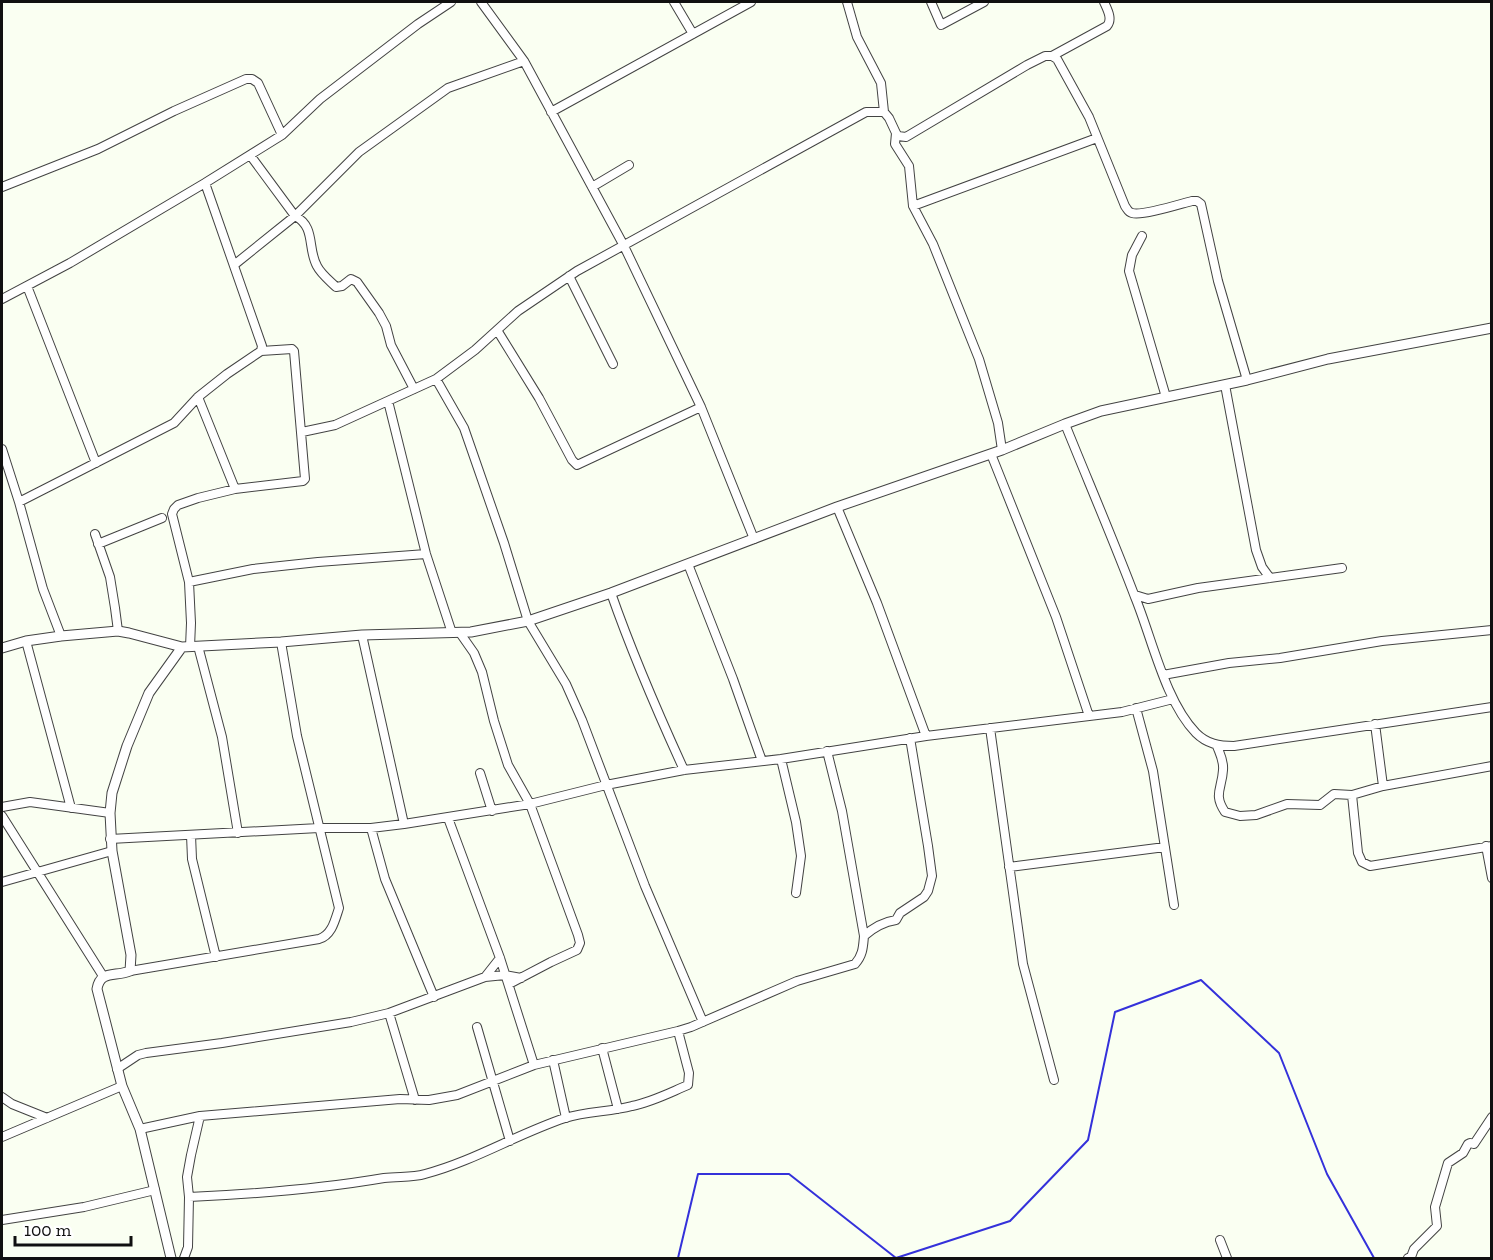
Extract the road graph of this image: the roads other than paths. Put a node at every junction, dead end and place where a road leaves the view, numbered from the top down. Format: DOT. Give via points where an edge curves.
graph roads {
  1 [pos="451,2"];
  2 [pos="481,2"];
  3 [pos="674,2"];
  4 [pos="751,2"];
  5 [pos="847,2"];
  6 [pos="931,2"];
  7 [pos="984,2"];
  8 [pos="1104,2"];
  9 [pos="693,34"];
  10 [pos="1052,56"];
  11 [pos="524,61"];
  12 [pos="551,112"];
  13 [pos="884,112"];
  14 [pos="896,133"];
  15 [pos="282,135"];
  16 [pos="1097,138"];
  17 [pos="250,155"];
  18 [pos="629,165"];
  19 [pos="205,183"];
  20 [pos="2,186"];
  21 [pos="592,187"];
  22 [pos="913,206"];
  23 [pos="296,216"];
  24 [pos="1142,236"];
  25 [pos="624,246"];
  26 [pos="234,265"];
  27 [pos="569,276"];
  28 [pos="27,286"];
  29 [pos="2,299"];
  30 [pos="1491,328"];
  31 [pos="497,330"];
  32 [pos="261,351"];
  33 [pos="613,364"];
  34 [pos="436,379"];
  35 [pos="1246,380"];
  36 [pos="1225,385"];
  37 [pos="414,389"];
  38 [pos="198,397"];
  39 [pos="1166,397"];
  40 [pos="388,401"];
  41 [pos="701,407"];
  42 [pos="1065,424"];
  43 [pos="302,432"];
  44 [pos="2,449"];
  45 [pos="1002,450"];
  46 [pos="991,454"];
  47 [pos="96,463"];
  48 [pos="4,468"];
  49 [pos="235,489"];
  50 [pos="19,502"];
  51 [pos="837,507"];
  52 [pos="162,518"];
  53 [pos="95,534"];
  54 [pos="754,539"];
  55 [pos="98,544"];
  56 [pos="426,554"];
  57 [pos="688,564"];
  58 [pos="1342,568"];
  59 [pos="1270,578"];
  60 [pos="189,582"];
  61 [pos="611,593"];
  62 [pos="1135,595"];
  63 [pos="1148,599"];
  64 [pos="1139,606"];
  65 [pos="528,621"];
  66 [pos="1491,630"];
  67 [pos="118,631"];
  68 [pos="456,633"];
  69 [pos="362,635"];
  70 [pos="61,636"];
  71 [pos="26,641"];
  72 [pos="281,642"];
  73 [pos="190,647"];
  74 [pos="2,648"];
  75 [pos="1163,675"];
  76 [pos="1173,699"];
  77 [pos="1491,707"];
  78 [pos="1136,708"];
  79 [pos="1089,716"];
  80 [pos="1375,724"];
  81 [pos="990,728"];
  82 [pos="926,736"];
  83 [pos="910,738"];
  84 [pos="1217,746"];
  85 [pos="827,751"];
  86 [pos="781,759"];
  87 [pos="762,761"];
  88 [pos="1491,766"];
  89 [pos="684,770"];
  90 [pos="480,773"];
  91 [pos="606,785"];
  92 [pos="1383,786"];
  93 [pos="1352,795"];
  94 [pos="530,804"];
  95 [pos="2,807"];
  96 [pos="71,808"];
  97 [pos="492,810"];
  98 [pos="110,813"];
  99 [pos="2,816"];
  100 [pos="448,818"];
  101 [pos="404,824"];
  102 [pos="319,828"];
  103 [pos="371,828"];
  104 [pos="238,832"];
  105 [pos="190,835"];
  106 [pos="110,839"];
  107 [pos="1489,846"];
  108 [pos="1165,847"];
  109 [pos="112,851"];
  110 [pos="1009,867"];
  111 [pos="38,872"];
  112 [pos="1491,878"];
  113 [pos="2,882"];
  114 [pos="796,893"];
  115 [pos="1174,905"];
  116 [pos="864,936"];
  117 [pos="216,957"];
  118 [pos="500,958"];
  119 [pos="130,970"];
  120 [pos="505,975"];
  121 [pos="103,976"];
  122 [pos="485,977"];
  123 [pos="520,978"];
  124 [pos="509,984"];
  125 [pos="434,997"];
  126 [pos="389,1013"];
  127 [pos="703,1022"];
  128 [pos="477,1027"];
  129 [pos="678,1031"];
  130 [pos="602,1048"];
  131 [pos="553,1060"];
  132 [pos="534,1065"];
  133 [pos="117,1069"];
  134 [pos="1054,1080"];
  135 [pos="493,1082"];
  136 [pos="122,1086"];
  137 [pos="2,1097"];
  138 [pos="415,1101"];
  139 [pos="618,1108"];
  140 [pos="200,1116"];
  141 [pos="1491,1117"];
  142 [pos="47,1118"];
  143 [pos="566,1118"];
  144 [pos="140,1129"];
  145 [pos="2,1137"];
  146 [pos="510,1141"];
  147 [pos="154,1190"];
  148 [pos="189,1197"];
  149 [pos="2,1220"];
  150 [pos="1220,1240"];
  151 [pos="171,1258"];
  152 [pos="184,1258"];
  153 [pos="1227,1258"];
  154 [pos="1408,1258"];
  1 -- 15 [label="street" via="320,99"];
  2 -- 11 [label="street"];
  3 -- 9 [label="street"];
  4 -- 9 [label="street"];
  5 -- 13 [label="street" via="857,37 881,83"];
  6 -- 7 [label="street" via="941,25"];
  8 -- 10 [label="street" via="1110,23"];
  9 -- 12 [label="street"];
  10 -- 14 [label="street" via="1028,65 906,137"];
  10 -- 16 [label="street" via="1089,117"];
  11 -- 12 [label="street"];
  11 -- 23 [label="street" via="448,88 359,152"];
  12 -- 21 [label="street"];
  13 -- 14 [label="street"];
  13 -- 25 [label="street" via="866,112"];
  14 -- 22 [label="street" via="896,144 909,166"];
  15 -- 17 [label="street"];
  15 -- 20 [label="street" via="258,83 246,78 98,149"];
  16 -- 22 [label="street"];
  16 -- 35 [label="street" via="1129,212 1144,213 1192,201 1201,204"];
  17 -- 19 [label="street"];
  17 -- 23 [label="street"];
  18 -- 21 [label="street"];
  19 -- 26 [label="street"];
  19 -- 28 [label="street"];
  21 -- 25 [label="street"];
  22 -- 45 [label="street" via="933,244 979,359"];
  23 -- 26 [label="street"];
  23 -- 37 [label="street" via="308,230 320,270 336,287 351,279 357,282 372,301"];
  24 -- 39 [label="street" via="1129,271"];
  25 -- 27 [label="street"];
  25 -- 41 [label="street"];
  26 -- 32 [label="street"];
  27 -- 31 [label="street"];
  27 -- 33 [label="street"];
  28 -- 29 [label="street"];
  28 -- 47 [label="street"];
  30 -- 35 [label="street" via="1328,359"];
  31 -- 34 [label="street"];
  31 -- 41 [label="street" via="577,465"];
  32 -- 38 [label="street"];
  32 -- 43 [label="street" via="294,351"];
  34 -- 37 [label="street"];
  34 -- 65 [label="street" via="464,428"];
  35 -- 36 [label="street"];
  36 -- 39 [label="street"];
  36 -- 59 [label="street" via="1256,550"];
  37 -- 40 [label="street"];
  38 -- 47 [label="street" via="174,423"];
  38 -- 49 [label="street"];
  39 -- 42 [label="street" via="1101,411"];
  40 -- 43 [label="street" via="335,425"];
  40 -- 56 [label="street"];
  41 -- 54 [label="street"];
  42 -- 45 [label="street"];
  42 -- 62 [label="street"];
  43 -- 49 [label="street" via="305,480"];
  44 -- 48 [label="street"];
  45 -- 46 [label="street"];
  46 -- 51 [label="street"];
  46 -- 79 [label="street" via="1056,617"];
  47 -- 50 [label="street"];
  48 -- 50 [label="street"];
  49 -- 60 [label="street" via="174,509"];
  50 -- 70 [label="street" via="43,589"];
  51 -- 54 [label="street"];
  51 -- 82 [label="street"];
  52 -- 55 [label="street"];
  53 -- 55 [label="street"];
  54 -- 57 [label="street"];
  55 -- 67 [label="street" via="110,577"];
  56 -- 60 [label="street" via="253,569"];
  56 -- 68 [label="street"];
  57 -- 61 [label="street"];
  57 -- 87 [label="street"];
  58 -- 59 [label="street"];
  59 -- 63 [label="street"];
  60 -- 73 [label="street"];
  61 -- 65 [label="street"];
  61 -- 89 [label="street" via="648,692"];
  62 -- 63 [label="street"];
  62 -- 64 [label="street"];
  63 -- 64 [label="street"];
  64 -- 75 [label="street"];
  65 -- 68 [label="street"];
  65 -- 91 [label="street" via="566,684"];
  66 -- 75 [label="street" via="1382,641"];
  67 -- 70 [label="street"];
  67 -- 73 [label="street"];
  68 -- 69 [label="street"];
  68 -- 94 [label="street" via="474,653 508,765"];
  69 -- 72 [label="street"];
  69 -- 101 [label="street"];
  70 -- 71 [label="street"];
  71 -- 74 [label="street"];
  71 -- 96 [label="street"];
  72 -- 73 [label="street"];
  72 -- 102 [label="street" via="297,736"];
  73 -- 98 [label="street" via="148,693 112,793"];
  73 -- 104 [label="street" via="222,737"];
  75 -- 76 [label="street"];
  76 -- 78 [label="street"];
  76 -- 84 [label="street" via="1196,733"];
  77 -- 80 [label="street"];
  78 -- 79 [label="street"];
  78 -- 108 [label="street" via="1153,771"];
  79 -- 81 [label="street"];
  80 -- 84 [label="street"];
  80 -- 92 [label="street"];
  81 -- 82 [label="street"];
  81 -- 110 [label="street"];
  82 -- 83 [label="street"];
  83 -- 85 [label="street"];
  83 -- 116 [label="street" via="932,876 924,897 896,920"];
  84 -- 93 [label="street" via="1223,770 1219,803 1225,812 1256,815 1287,804 1320,805 1334,794"];
  85 -- 86 [label="street"];
  85 -- 116 [label="street"];
  86 -- 87 [label="street"];
  86 -- 114 [label="street" via="801,856"];
  87 -- 89 [label="street"];
  88 -- 92 [label="street"];
  89 -- 91 [label="street"];
  90 -- 97 [label="street"];
  91 -- 94 [label="street"];
  91 -- 127 [label="street"];
  92 -- 93 [label="street"];
  93 -- 107 [label="street" via="1358,853 1362,862 1370,866"];
  94 -- 97 [label="street"];
  94 -- 123 [label="street" via="580,943 577,950"];
  95 -- 96 [label="street" via="30,802"];
  96 -- 98 [label="street"];
  97 -- 100 [label="street"];
  98 -- 106 [label="street"];
  99 -- 111 [label="street"];
  100 -- 101 [label="street"];
  100 -- 118 [label="street"];
  101 -- 103 [label="street"];
  102 -- 103 [label="street"];
  102 -- 104 [label="street"];
  102 -- 117 [label="street" via="339,908 326,937"];
  103 -- 125 [label="street" via="385,879"];
  104 -- 105 [label="street"];
  105 -- 106 [label="street"];
  105 -- 117 [label="street" via="192,859"];
  106 -- 109 [label="street"];
  107 -- 112 [label="street"];
  108 -- 110 [label="street"];
  108 -- 115 [label="street"];
  109 -- 111 [label="street"];
  109 -- 119 [label="street" via="131,955"];
  110 -- 134 [label="street" via="1023,964"];
  111 -- 113 [label="street"];
  111 -- 121 [label="street"];
  116 -- 127 [label="street" via="855,964 797,981"];
  117 -- 119 [label="street"];
  118 -- 120 [label="street"];
  118 -- 122 [label="street"];
  119 -- 121 [label="street"];
  120 -- 122 [label="street"];
  120 -- 123 [label="street"];
  120 -- 124 [label="street"];
  121 -- 133 [label="street" via="97,989"];
  122 -- 125 [label="street"];
  123 -- 124 [label="street"];
  124 -- 132 [label="street"];
  125 -- 126 [label="street"];
  126 -- 133 [label="street" via="146,1053"];
  126 -- 138 [label="street"];
  127 -- 129 [label="street"];
  128 -- 135 [label="street"];
  129 -- 130 [label="street"];
  129 -- 139 [label="street" via="689,1073 688,1085 652,1101"];
  130 -- 131 [label="street"];
  130 -- 139 [label="street"];
  131 -- 132 [label="street"];
  131 -- 143 [label="street"];
  132 -- 135 [label="street"];
  133 -- 136 [label="street"];
  135 -- 138 [label="street" via="457,1095"];
  135 -- 146 [label="street"];
  136 -- 142 [label="street"];
  136 -- 144 [label="street"];
  137 -- 142 [label="street"];
  138 -- 140 [label="street" via="399,1099"];
  139 -- 143 [label="street"];
  140 -- 144 [label="street"];
  140 -- 148 [label="street" via="188,1177"];
  141 -- 154 [label="street" via="1474,1144 1468,1144 1463,1153 1448,1163 1435,1207 1437,1226"];
  142 -- 145 [label="street"];
  143 -- 146 [label="street"];
  144 -- 147 [label="street"];
  146 -- 148 [label="street" via="422,1175 313,1189"];
  147 -- 149 [label="street" via="84,1207"];
  147 -- 151 [label="street"];
  148 -- 152 [label="street" via="188,1247"];
  150 -- 153 [label="street"];
}
